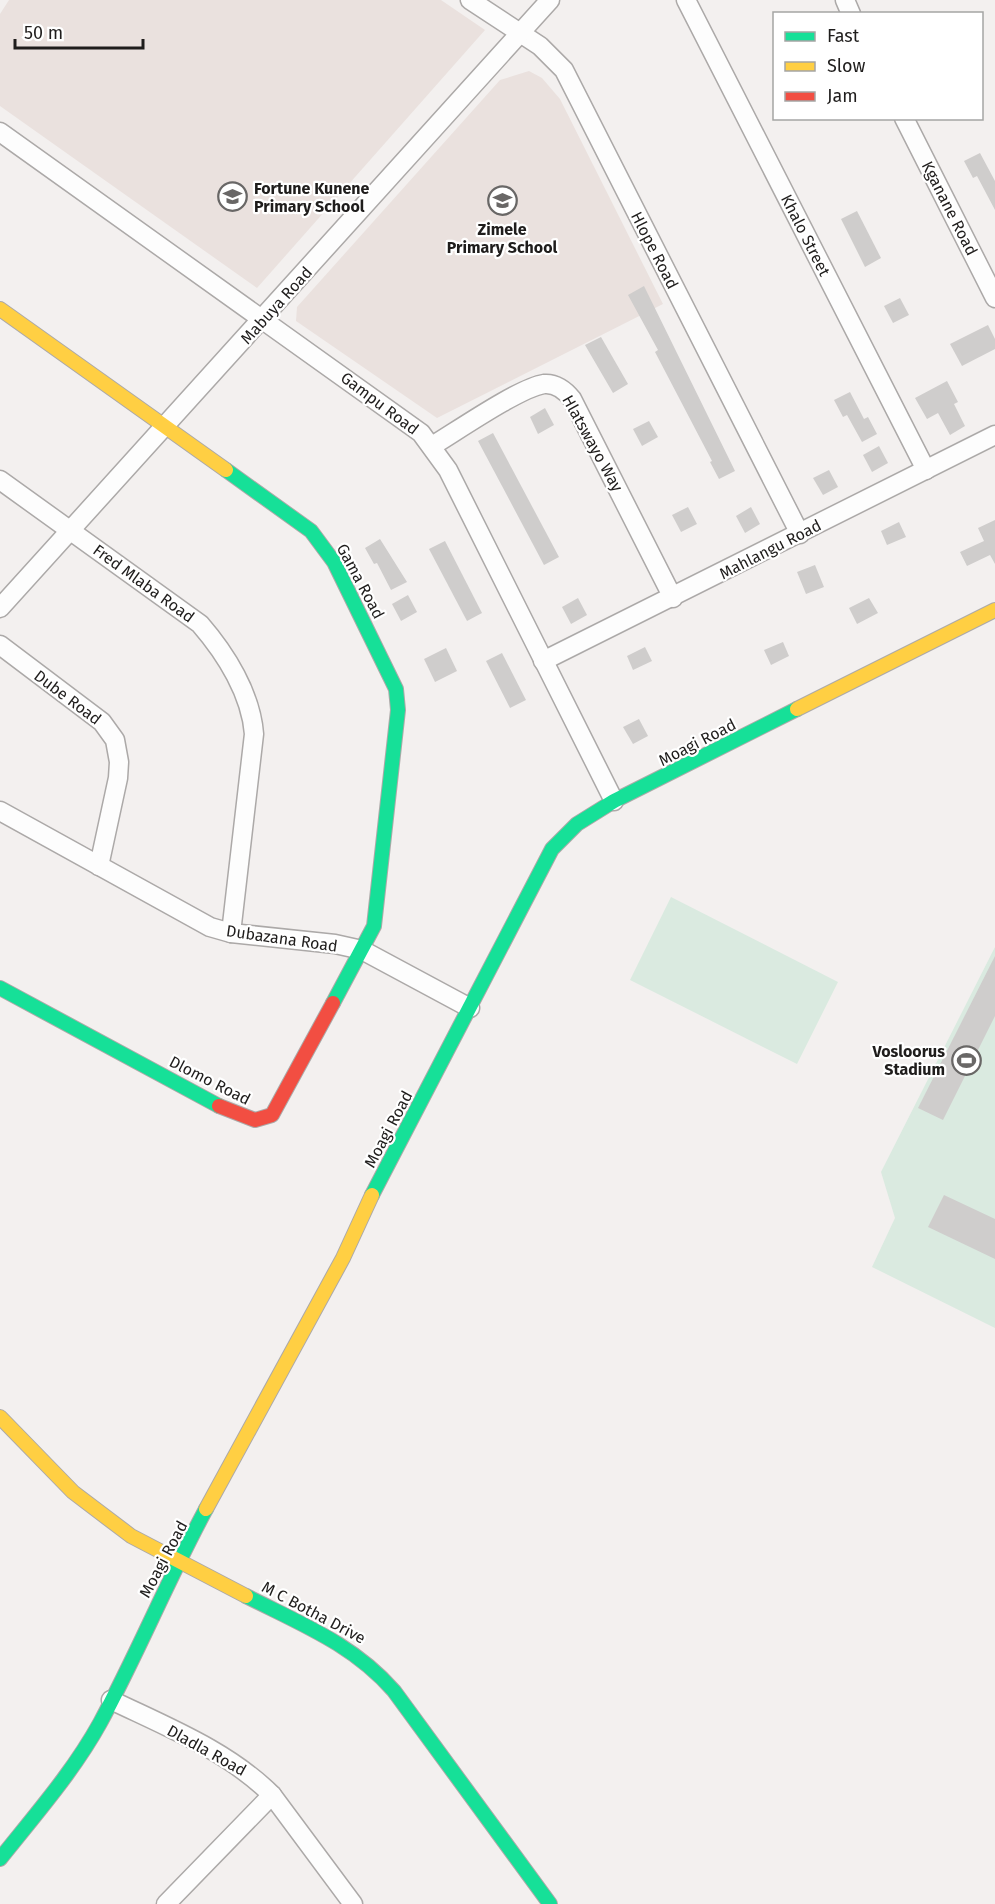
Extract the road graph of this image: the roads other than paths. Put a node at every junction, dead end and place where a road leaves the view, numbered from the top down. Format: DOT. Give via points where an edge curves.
graph roads {
  1 [pos="470,0"];
  2 [pos="550,0"];
  3 [pos="686,0"];
  4 [pos="520,33"];
  5 [pos="905,120"];
  6 [pos="0,132"];
  7 [pos="995,298"];
  8 [pos="0,309"];
  9 [pos="264,318"];
  10 [pos="164,427"];
  11 [pos="995,435"];
  12 [pos="432,446"];
  13 [pos="926,470"];
  14 [pos="0,480"];
  15 [pos="70,530"];
  16 [pos="800,534"];
  17 [pos="674,598"];
  18 [pos="0,608"];
  19 [pos="995,610"];
  20 [pos="0,645"];
  21 [pos="543,661"];
  22 [pos="614,801"];
  23 [pos="0,811"];
  24 [pos="99,866"];
  25 [pos="231,933"];
  26 [pos="362,950"];
  27 [pos="0,988"];
  28 [pos="470,1008"];
  29 [pos="0,1417"];
  30 [pos="178,1562"];
  31 [pos="111,1700"];
  32 [pos="272,1795"];
  33 [pos="0,1860"];
  34 [pos="166,1904"];
  35 [pos="353,1904"];
  36 [pos="550,1904"];
  1 -- 4 [label="street, Hlope Road"];
  2 -- 4 [label="street, Mabuya Road"];
  3 -- 13 [label="street, Khalo Street"];
  4 -- 9 [label="street, Mabuya Road"];
  4 -- 16 [label="street, Hlope Road" via="564,70"];
  5 -- 7 [label="street, Kganane Road"];
  6 -- 9 [label="street, Gampu Road"];
  8 -- 10 [label="street, Gama Road"];
  9 -- 10 [label="street, Mabuya Road"];
  9 -- 12 [label="street, Gampu Road" via="395,412"];
  10 -- 15 [label="street, Mabuya Road"];
  10 -- 26 [label="street, Gama Road" via="311,531 334,562 393,680 398,717 377,914"];
  11 -- 13 [label="street, Mahlangu Road"];
  12 -- 17 [label="street, Hlatswayo Way" via="517,395 541,385 551,384 564,390"];
  12 -- 21 [label="street, Gampu Road" via="448,470"];
  13 -- 16 [label="street, Mahlangu Road"];
  14 -- 15 [label="street, Fred Mlaba Road"];
  15 -- 18 [label="street, Mabuya Road"];
  15 -- 25 [label="street, Fred Mlaba Road" via="200,624 217,644 247,702 253,741"];
  16 -- 17 [label="street, Mahlangu Road"];
  17 -- 21 [label="street, Mahlangu Road"];
  19 -- 22 [label="street, Moagi Road"];
  20 -- 24 [label="street, Dube Road" via="102,722 115,740 118,778"];
  21 -- 22 [label="street, Gampu Road"];
  22 -- 28 [label="street, Moagi Road" via="578,824 552,849"];
  23 -- 24 [label="street, Dubazana Road"];
  24 -- 25 [label="street, Dubazana Road" via="204,925"];
  25 -- 26 [label="street, Dubazana Road"];
  26 -- 27 [label="street, Dlomo Road" via="277,1109 263,1121 230,1112"];
  26 -- 28 [label="street, Dubazana Road"];
  28 -- 30 [label="street, Moagi Road" via="376,1186 338,1268"];
  29 -- 30 [label="street, M C Botha Drive" via="88,1504 131,1536"];
  30 -- 31 [label="street, Moagi Road"];
  30 -- 36 [label="street, M C Botha Drive" via="363,1657 394,1691"];
  31 -- 32 [label="street, Dladla Road" via="242,1768"];
  31 -- 33 [label="street, Moagi Road" via="65,1778"];
  32 -- 34 [label="street"];
  32 -- 35 [label="street, Dladla Road"];
}
